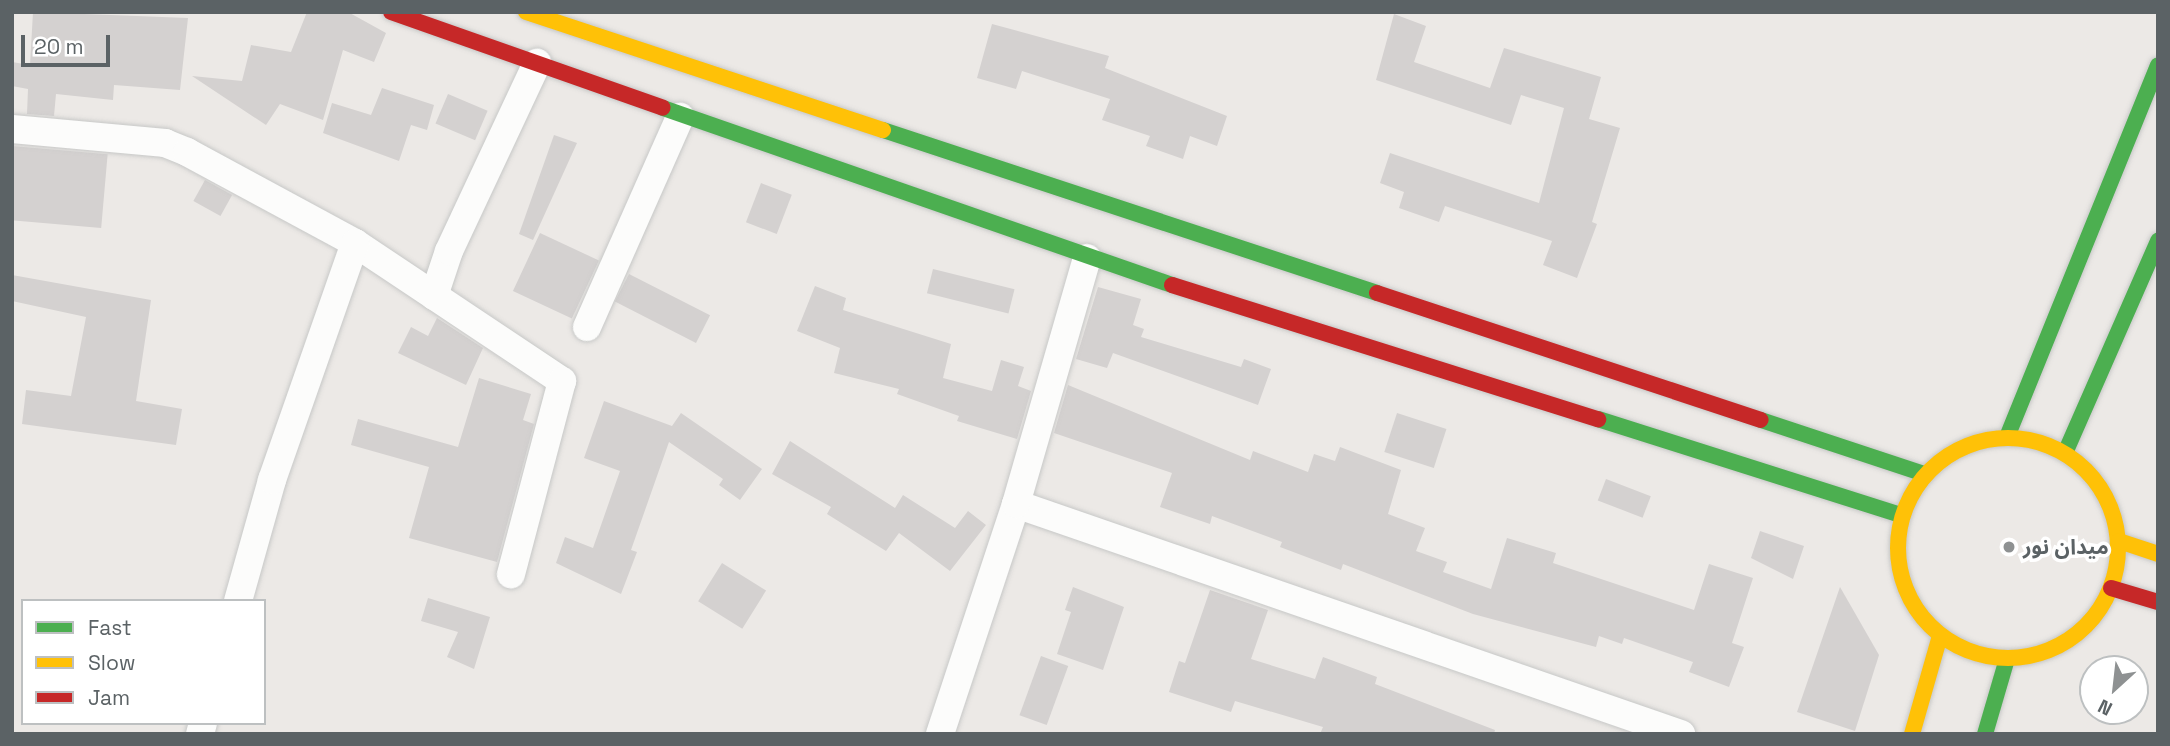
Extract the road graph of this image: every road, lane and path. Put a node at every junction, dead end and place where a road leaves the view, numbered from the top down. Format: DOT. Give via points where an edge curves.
graph roads {
  1 [pos="391,12"];
  2 [pos="526,12"];
  3 [pos="537,63"];
  4 [pos="2158,65"];
  5 [pos="680,117"];
  6 [pos="12,129"];
  7 [pos="2158,241"];
  8 [pos="355,243"];
  9 [pos="1087,258"];
  10 [pos="434,296"];
  11 [pos="587,327"];
  12 [pos="2007,437"];
  13 [pos="2065,453"];
  14 [pos="1924,474"];
  15 [pos="1016,504"];
  16 [pos="1901,515"];
  17 [pos="2119,541"];
  18 [pos="2158,554"];
  19 [pos="511,574"];
  20 [pos="2111,588"];
  21 [pos="239,599"];
  22 [pos="2158,602"];
  23 [pos="1940,636"];
  24 [pos="2007,659"];
  25 [pos="940,734"];
  26 [pos="1681,734"];
  27 [pos="1912,734"];
  28 [pos="1985,734"];
  1 -- 3 [label="street"];
  2 -- 14 [label="street"];
  3 -- 5 [label="street"];
  3 -- 10 [label="street" via="449,251"];
  4 -- 12 [label="street"];
  5 -- 9 [label="street"];
  5 -- 11 [label="street"];
  6 -- 8 [label="street" via="177,148"];
  7 -- 13 [label="street"];
  8 -- 10 [label="street"];
  8 -- 21 [label="street" via="272,480"];
  9 -- 15 [label="street"];
  9 -- 16 [label="street"];
  10 -- 19 [label="street" via="562,381"];
  12 -- 13 [label="street" via="2037,441"];
  12 -- 14 [label="street" via="1961,447"];
  13 -- 17 [label="street" via="2103,491"];
  14 -- 16 [label="street"];
  15 -- 25 [label="street"];
  15 -- 26 [label="street"];
  16 -- 23 [label="street" via="1896,559 1910,602"];
  17 -- 18 [label="street"];
  17 -- 20 [label="street"];
  20 -- 22 [label="street"];
  20 -- 24 [label="street" via="2095,617 2070,640 2040,654"];
  23 -- 24 [label="street" via="1971,653"];
  23 -- 27 [label="street"];
  24 -- 28 [label="street"];
}
